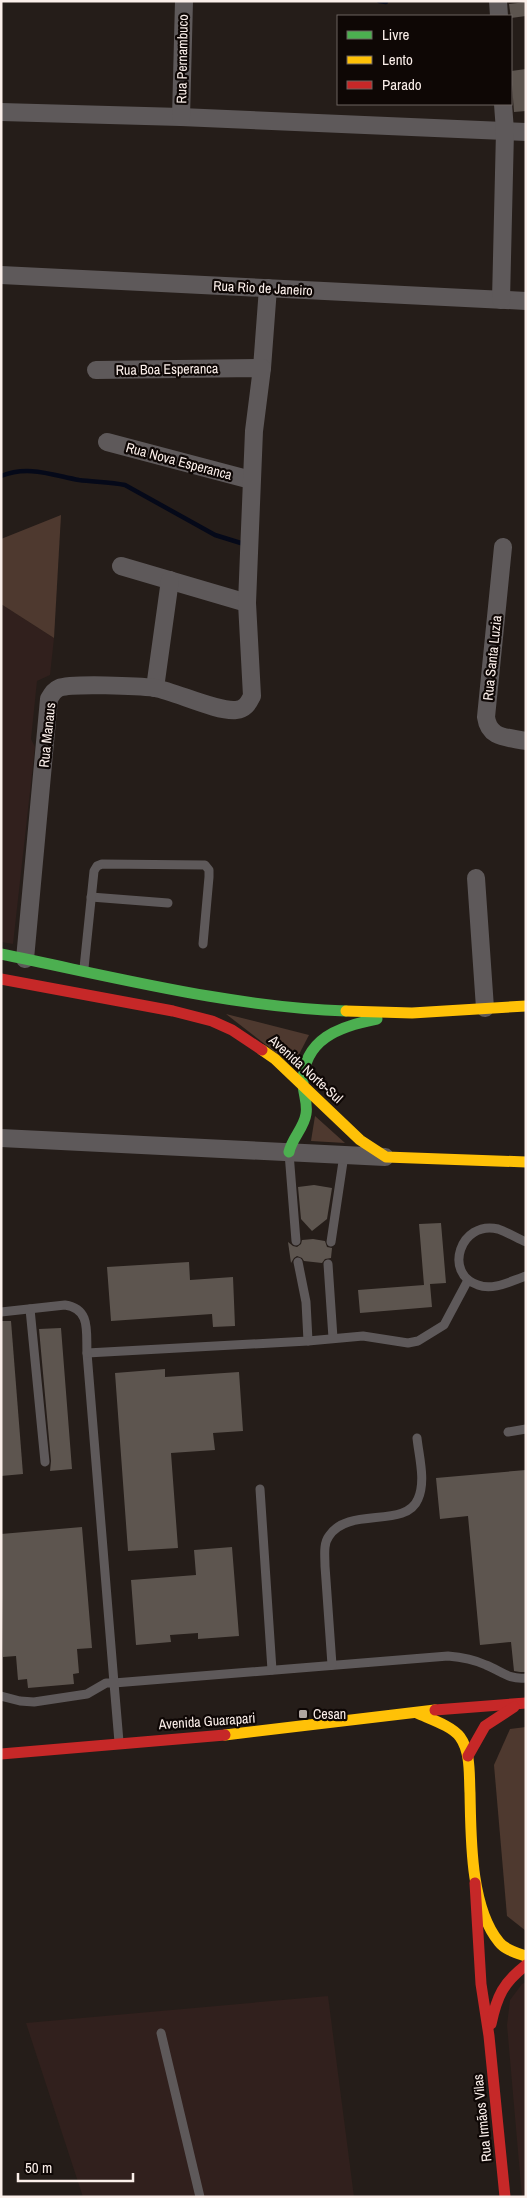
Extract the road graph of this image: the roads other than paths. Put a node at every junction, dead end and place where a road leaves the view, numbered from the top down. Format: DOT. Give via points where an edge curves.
graph roads {
  1 [pos="184,1"];
  2 [pos="498,1"];
  3 [pos="499,15"];
  4 [pos="503,105"];
  5 [pos="1,112"];
  6 [pos="181,117"];
  7 [pos="505,132"];
  8 [pos="526,132"];
  9 [pos="1,275"];
  10 [pos="268,288"];
  11 [pos="501,300"];
  12 [pos="526,300"];
  13 [pos="262,368"];
  14 [pos="96,370"];
  15 [pos="107,442"];
  16 [pos="251,480"];
  17 [pos="504,546"];
  18 [pos="121,566"];
  19 [pos="170,580"];
  20 [pos="247,603"];
  21 [pos="155,688"];
  22 [pos="526,741"];
  23 [pos="476,878"];
  24 [pos="91,897"];
  25 [pos="168,903"];
  26 [pos="203,944"];
  27 [pos="1,954"];
  28 [pos="25,959"];
  29 [pos="84,970"];
  30 [pos="1,979"];
  31 [pos="526,1006"];
  32 [pos="486,1008"];
  33 [pos="412,1013"];
  34 [pos="303,1085"];
  35 [pos="1,1138"];
  36 [pos="288,1152"];
  37 [pos="344,1155"];
  38 [pos="386,1157"];
  39 [pos="526,1162"];
  40 [pos="296,1241"];
  41 [pos="331,1242"];
  42 [pos="526,1242"];
  43 [pos="298,1262"];
  44 [pos="328,1264"];
  45 [pos="526,1276"];
  46 [pos="468,1280"];
  47 [pos="30,1309"];
  48 [pos="1,1312"];
  49 [pos="333,1338"];
  50 [pos="308,1341"];
  51 [pos="87,1353"];
  52 [pos="526,1429"];
  53 [pos="508,1432"];
  54 [pos="417,1438"];
  55 [pos="45,1462"];
  56 [pos="260,1489"];
  57 [pos="332,1665"];
  58 [pos="272,1670"];
  59 [pos="526,1678"];
  60 [pos="114,1683"];
  61 [pos="1,1696"];
  62 [pos="524,1703"];
  63 [pos="415,1712"];
  64 [pos="119,1743"];
  65 [pos="1,1754"];
  66 [pos="468,1756"];
  67 [pos="475,1883"];
  68 [pos="526,1956"];
  69 [pos="526,1965"];
  70 [pos="162,2033"];
  71 [pos="489,2036"];
  72 [pos="200,2197"];
  73 [pos="505,2197"];
  1 -- 6 [label="street, Rua Pernambuco"];
  2 -- 3 [label="street"];
  4 -- 7 [label="street"];
  5 -- 6 [label="street"];
  6 -- 7 [label="street"];
  7 -- 8 [label="street"];
  7 -- 11 [label="street"];
  9 -- 10 [label="street, Rua Rio de Janeiro"];
  10 -- 11 [label="street, Rua Rio de Janeiro"];
  10 -- 13 [label="street"];
  11 -- 12 [label="street, Rua Rio de Janeiro"];
  13 -- 14 [label="street, Rua Boa Esperanca"];
  13 -- 16 [label="street"];
  15 -- 16 [label="street, Rua Nova Esperanca"];
  16 -- 20 [label="street"];
  17 -- 22 [label="street, Rua Santa Luzia" via="486,717 489,730 495,734"];
  18 -- 19 [label="street"];
  19 -- 20 [label="street"];
  19 -- 21 [label="street"];
  20 -- 21 [label="street, Rua Manaus" via="252,696 249,703 243,708 230,710"];
  21 -- 28 [label="street, Rua Manaus" via="65,686 57,689 49,699"];
  23 -- 32 [label="street"];
  24 -- 25 [label="lane"];
  24 -- 26 [label="lane" via="94,871 102,864 205,865 209,878"];
  24 -- 29 [label="lane"];
  27 -- 28 [label="main road"];
  28 -- 29 [label="main road"];
  29 -- 33 [label="main road" via="249,1003 297,1009"];
  30 -- 34 [label="main road, Avenida Norte-Sul" via="212,1021 256,1045"];
  31 -- 32 [label="main road"];
  32 -- 33 [label="main road"];
  33 -- 34 [label="main road" via="359,1023 324,1037 310,1052"];
  34 -- 36 [label="main road" via="307,1113"];
  34 -- 38 [label="main road, Avenida Norte-Sul" via="360,1140"];
  35 -- 36 [label="street"];
  36 -- 37 [label="street"];
  36 -- 40 [label="lane"];
  37 -- 38 [label="street"];
  37 -- 41 [label="lane"];
  38 -- 39 [label="main road"];
  42 -- 46 [label="lane" via="498,1229 483,1229 468,1236 459,1254 462,1272"];
  43 -- 50 [label="lane" via="306,1302"];
  44 -- 49 [label="lane"];
  45 -- 46 [label="lane" via="492,1287"];
  46 -- 49 [label="lane" via="444,1325 418,1341 408,1343 362,1336"];
  47 -- 48 [label="lane"];
  47 -- 51 [label="lane" via="75,1306 85,1321"];
  47 -- 55 [label="lane"];
  49 -- 50 [label="lane"];
  50 -- 51 [label="lane"];
  51 -- 60 [label="lane"];
  52 -- 53 [label="lane"];
  54 -- 57 [label="lane" via="421,1482 418,1500 411,1508 390,1516 351,1521 340,1525 328,1536 325,1566"];
  56 -- 58 [label="lane"];
  57 -- 58 [label="lane"];
  57 -- 59 [label="lane" via="456,1657 484,1664 509,1678"];
  58 -- 60 [label="lane"];
  60 -- 61 [label="lane" via="106,1683 87,1694 34,1702"];
  60 -- 64 [label="lane"];
  62 -- 63 [label="main road, Avenida Guarapari"];
  62 -- 66 [label="main road" via="485,1723"];
  63 -- 64 [label="main road, Avenida Guarapari" via="262,1732"];
  63 -- 66 [label="main road" via="455,1732"];
  64 -- 65 [label="main road, Avenida Guarapari"];
  66 -- 67 [label="main road"];
  67 -- 68 [label="main road" via="494,1936 501,1944"];
  67 -- 71 [label="main road, Rua Irmãos Vilas" via="481,1984"];
  69 -- 71 [label="main road" via="500,1990"];
  70 -- 72 [label="lane"];
  71 -- 73 [label="main road, Rua Irmãos Vilas"];
}
